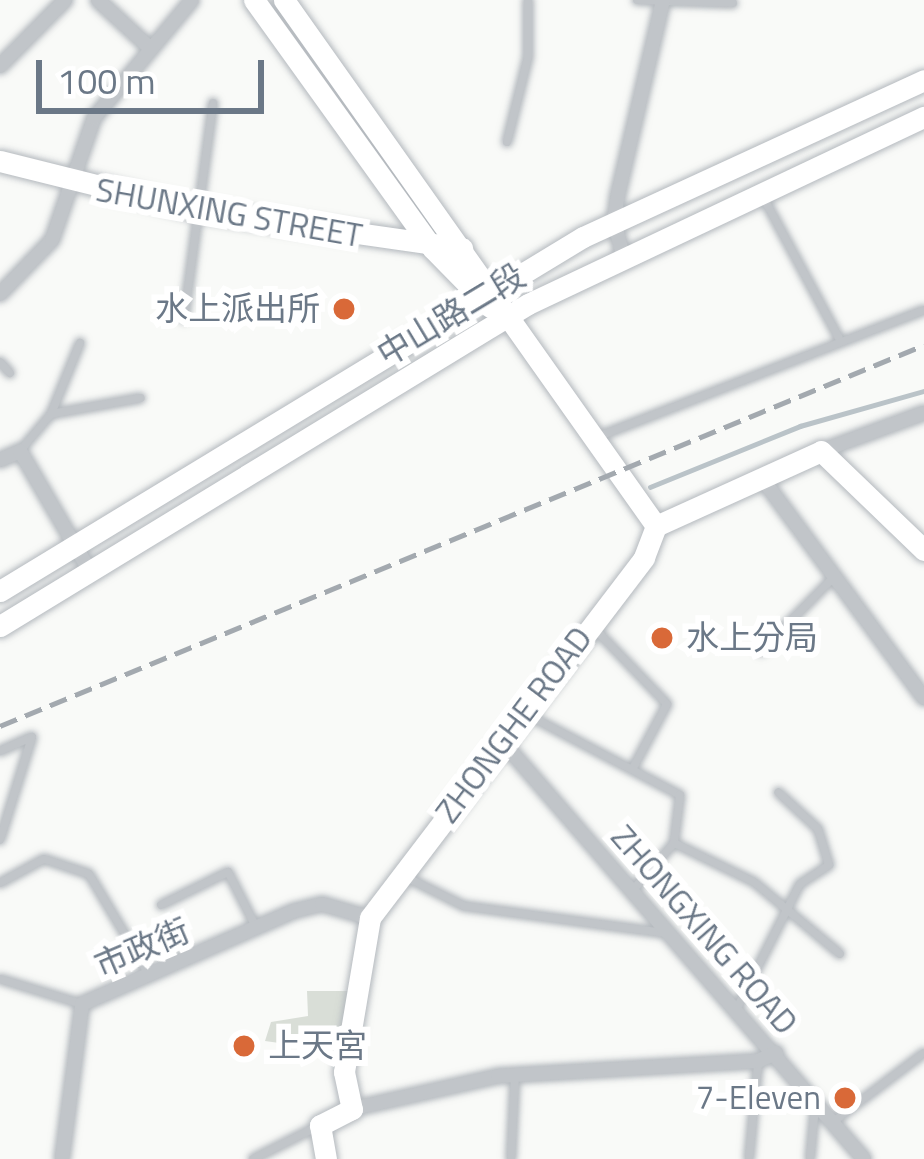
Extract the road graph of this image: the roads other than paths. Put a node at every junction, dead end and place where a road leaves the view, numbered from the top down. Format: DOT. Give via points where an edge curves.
graph roads {
  1 [pos="65,0"];
  2 [pos="98,0"];
  3 [pos="192,0"];
  4 [pos="254,0"];
  5 [pos="284,0"];
  6 [pos="528,0"];
  7 [pos="637,0"];
  8 [pos="663,2"];
  9 [pos="734,3"];
  10 [pos="151,49"];
  11 [pos="0,66"];
  12 [pos="924,80"];
  13 [pos="213,103"];
  14 [pos="924,117"];
  15 [pos="507,142"];
  16 [pos="0,161"];
  17 [pos="73,185"];
  18 [pos="759,189"];
  19 [pos="197,210"];
  20 [pos="614,221"];
  21 [pos="432,248"];
  22 [pos="462,248"];
  23 [pos="623,255"];
  24 [pos="0,294"];
  25 [pos="484,294"];
  26 [pos="924,310"];
  27 [pos="507,316"];
  28 [pos="184,319"];
  29 [pos="838,338"];
  30 [pos="80,343"];
  31 [pos="0,362"];
  32 [pos="10,373"];
  33 [pos="141,398"];
  34 [pos="924,413"];
  35 [pos="51,414"];
  36 [pos="597,437"];
  37 [pos="20,451"];
  38 [pos="821,451"];
  39 [pos="2,461"];
  40 [pos="764,481"];
  41 [pos="656,526"];
  42 [pos="75,543"];
  43 [pos="924,550"];
  44 [pos="91,573"];
  45 [pos="834,577"];
  46 [pos="0,591"];
  47 [pos="591,624"];
  48 [pos="0,626"];
  49 [pos="761,651"];
  50 [pos="924,698"];
  51 [pos="522,711"];
  52 [pos="500,739"];
  53 [pos="0,751"];
  54 [pos="634,766"];
  55 [pos="778,792"];
  56 [pos="0,840"];
  57 [pos="674,843"];
  58 [pos="401,875"];
  59 [pos="0,884"];
  60 [pos="633,890"];
  61 [pos="161,905"];
  62 [pos="788,908"];
  63 [pos="370,918"];
  64 [pos="256,927"];
  65 [pos="671,934"];
  66 [pos="840,954"];
  67 [pos="148,974"];
  68 [pos="0,979"];
  69 [pos="82,1004"];
  70 [pos="737,1008"];
  71 [pos="776,1053"];
  72 [pos="924,1054"];
  73 [pos="758,1061"];
  74 [pos="515,1075"];
  75 [pos="816,1101"];
  76 [pos="352,1109"];
  77 [pos="833,1122"];
  78 [pos="320,1125"];
  79 [pos="62,1159"];
  80 [pos="253,1159"];
  81 [pos="326,1159"];
  82 [pos="511,1159"];
  83 [pos="749,1159"];
  84 [pos="810,1159"];
  85 [pos="864,1159"];
  1 -- 11 [label="street"];
  2 -- 10 [label="street"];
  3 -- 10 [label="street"];
  4 -- 21 [label="main road"];
  5 -- 22 [label="main road"];
  6 -- 15 [label="lane" via="529,56"];
  7 -- 8 [label="lane"];
  8 -- 9 [label="lane"];
  8 -- 20 [label="street"];
  10 -- 17 [label="street" via="94,118"];
  12 -- 20 [label="main road, 中山路二段"];
  13 -- 19 [label="lane"];
  14 -- 18 [label="main road, 中山路二段"];
  16 -- 17 [label="main road, SHUNXING STREET"];
  17 -- 19 [label="main road, SHUNXING STREET"];
  17 -- 24 [label="street" via="52,240"];
  18 -- 23 [label="main road, 中山路二段"];
  18 -- 29 [label="lane"];
  19 -- 21 [label="main road, SHUNXING STREET"];
  19 -- 28 [label="lane"];
  20 -- 23 [label="street"];
  20 -- 25 [label="main road, 中山路二段"];
  21 -- 22 [label="main road, SHUNXING STREET"];
  21 -- 25 [label="main road"];
  22 -- 25 [label="main road"];
  23 -- 27 [label="main road, 中山路二段"];
  25 -- 27 [label="main road"];
  25 -- 42 [label="main road, 中山路二段"];
  26 -- 29 [label="lane"];
  27 -- 36 [label="main road"];
  27 -- 44 [label="main road, 中山路二段"];
  29 -- 36 [label="lane"];
  30 -- 35 [label="lane"];
  31 -- 32 [label="lane"];
  33 -- 35 [label="lane"];
  34 -- 38 [label="street"];
  35 -- 37 [label="lane"];
  36 -- 41 [label="main road"];
  37 -- 39 [label="street"];
  37 -- 42 [label="street"];
  38 -- 40 [label="main road"];
  38 -- 43 [label="main road"];
  40 -- 41 [label="main road"];
  40 -- 45 [label="street"];
  41 -- 47 [label="main road, ZHONGHE ROAD" via="644,558"];
  42 -- 44 [label="street"];
  42 -- 46 [label="main road, 中山路二段"];
  44 -- 48 [label="main road, 中山路二段"];
  45 -- 49 [label="lane"];
  45 -- 50 [label="street"];
  47 -- 51 [label="main road, ZHONGHE ROAD"];
  47 -- 54 [label="lane" via="667,704"];
  51 -- 52 [label="main road, ZHONGHE ROAD"];
  51 -- 54 [label="lane" via="589,754"];
  52 -- 58 [label="main road, ZHONGHE ROAD"];
  52 -- 60 [label="street, ZHONGXING ROAD"];
  53 -- 56 [label="lane" via="32,737"];
  54 -- 57 [label="lane" via="680,795"];
  55 -- 62 [label="lane" via="818,829 829,865 800,884"];
  57 -- 60 [label="lane"];
  57 -- 62 [label="lane"];
  58 -- 63 [label="main road, ZHONGHE ROAD"];
  58 -- 65 [label="lane" via="464,906"];
  59 -- 67 [label="lane" via="44,860 89,874"];
  60 -- 65 [label="street, ZHONGXING ROAD"];
  61 -- 64 [label="lane" via="229,872"];
  62 -- 66 [label="lane"];
  62 -- 70 [label="lane"];
  63 -- 64 [label="street, 市政街" via="322,904"];
  63 -- 76 [label="main road, ZHONGHE ROAD" via="344,1072"];
  64 -- 67 [label="street, 市政街"];
  65 -- 70 [label="street, ZHONGXING ROAD"];
  67 -- 69 [label="street, 市政街"];
  68 -- 69 [label="lane"];
  69 -- 79 [label="street, 市政街"];
  70 -- 71 [label="street, ZHONGXING ROAD"];
  71 -- 73 [label="street"];
  71 -- 75 [label="street, ZHONGXING ROAD"];
  72 -- 77 [label="lane"];
  73 -- 74 [label="street"];
  73 -- 83 [label="lane"];
  74 -- 76 [label="street"];
  74 -- 82 [label="lane"];
  75 -- 77 [label="street, ZHONGXING ROAD"];
  75 -- 84 [label="lane"];
  76 -- 78 [label="main road"];
  77 -- 85 [label="street, ZHONGXING ROAD"];
  78 -- 80 [label="lane"];
  78 -- 81 [label="main road"];
}
